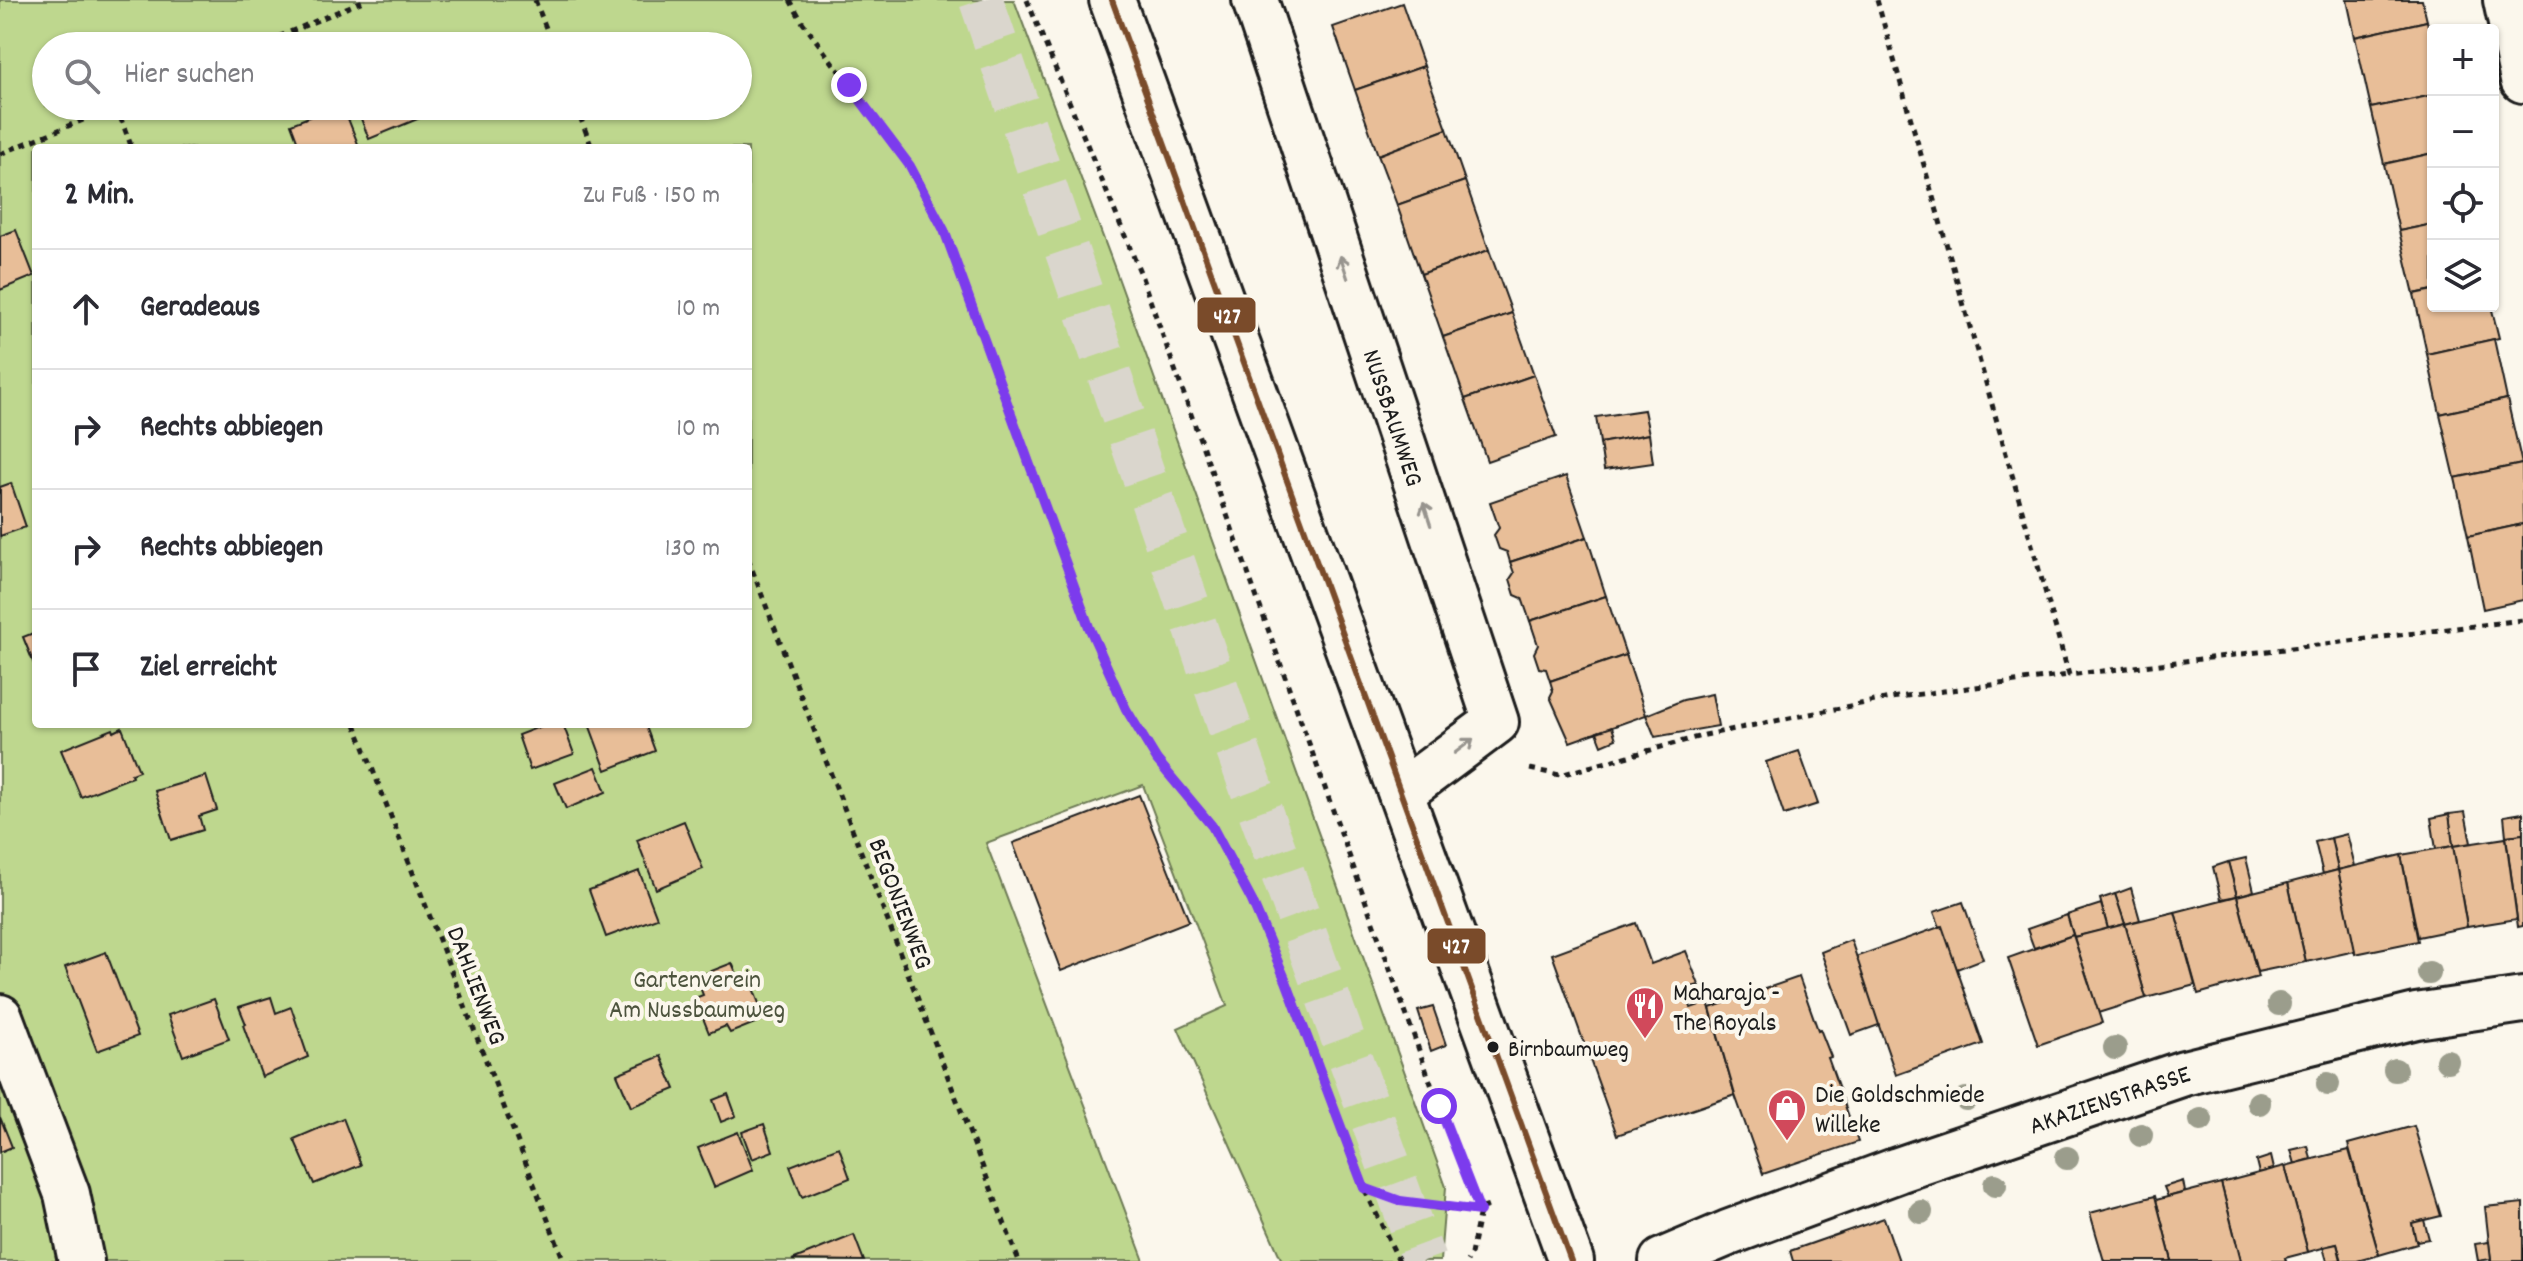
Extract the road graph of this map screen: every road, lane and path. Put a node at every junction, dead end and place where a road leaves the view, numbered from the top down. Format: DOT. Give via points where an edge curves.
graph roads {
  1 [pos="365,0"];
  2 [pos="535,0"];
  3 [pos="790,0"];
  4 [pos="1027,0"];
  5 [pos="1112,0"];
  6 [pos="1255,0"];
  7 [pos="1877,0"];
  8 [pos="2506,0"];
  9 [pos="290,32"];
  10 [pos="548,32"];
  11 [pos="2523,80"];
  12 [pos="82,120"];
  13 [pos="121,120"];
  14 [pos="581,120"];
  15 [pos="130,144"];
  16 [pos="590,144"];
  17 [pos="0,154"];
  18 [pos="752,569"];
  19 [pos="2523,620"];
  20 [pos="2069,675"];
  21 [pos="357,728"];
  22 [pos="1524,768"];
  23 [pos="1401,793"];
  24 [pos="2523,1000"];
  25 [pos="0,1017"];
  26 [pos="1364,1188"];
  27 [pos="1480,1211"];
  28 [pos="81,1261"];
  29 [pos="564,1261"];
  30 [pos="1019,1261"];
  31 [pos="1399,1261"];
  32 [pos="1467,1261"];
  33 [pos="1571,1261"];
  34 [pos="1662,1261"];
  1 -- 9 [label="path"];
  2 -- 10 [label="path"];
  3 -- 26 [label="path" via="910,166 944,230 1089,627 1126,709 1157,760 1212,826 1252,901"];
  4 -- 27 [label="path" via="1140,272"];
  5 -- 23 [label="street"];
  23 -- 6 [label="street, NUSSBAUMWEG, one-way" via="1496,722"];
  7 -- 20 [label="path"];
  8 -- 11 [label="street"];
  12 -- 17 [label="path"];
  13 -- 15 [label="path"];
  14 -- 16 [label="path"];
  18 -- 30 [label="path, BEGONIENWEG"];
  19 -- 20 [label="path"];
  20 -- 22 [label="path" via="1874,701 1705,735 1560,775"];
  21 -- 29 [label="path, DAHLIENWEG"];
  23 -- 33 [label="street"];
  24 -- 34 [label="street, AKAZIENSTRASSE" via="2416,1016 2184,1073 1898,1170"];
  25 -- 28 [label="street" via="67,1194"];
  26 -- 27 [label="path" via="1400,1201"];
  26 -- 31 [label="path"];
  27 -- 32 [label="path"];
}
